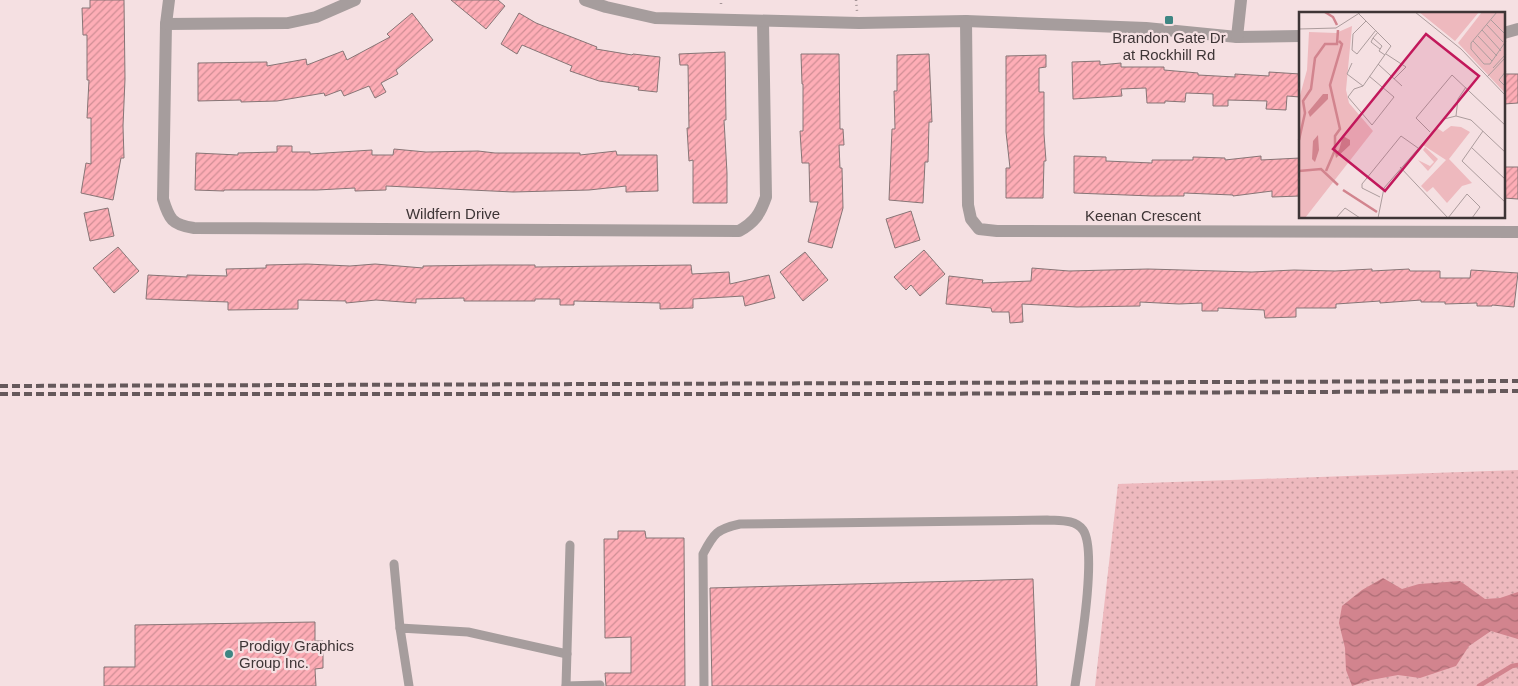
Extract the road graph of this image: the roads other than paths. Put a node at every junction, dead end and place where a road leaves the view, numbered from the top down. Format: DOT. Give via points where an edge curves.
graph roads {
  1 [pos="169,0"];
  2 [pos="355,0"];
  3 [pos="585,0"];
  4 [pos="1241,0"];
  5 [pos="966,21"];
  6 [pos="763,22"];
  7 [pos="166,24"];
  8 [pos="1299,36"];
  9 [pos="1237,37"];
  10 [pos="1518,232"];
  11 [pos="570,545"];
  12 [pos="394,564"];
  13 [pos="400,628"];
  14 [pos="567,654"];
  15 [pos="600,685"];
  16 [pos="409,686"];
  17 [pos="566,686"];
  18 [pos="704,686"];
  19 [pos="1075,686"];
  1 -- 7 [label="street, Wildfern Drive"];
  2 -- 7 [label="street" via="316,17 288,23"];
  3 -- 6 [label="street" via="655,18"];
  4 -- 9 [label="street"];
  5 -- 6 [label="street"];
  5 -- 9 [label="street" via="1146,28"];
  5 -- 10 [label="street, Keenan Crescent" via="968,205 971,219 978,229"];
  6 -- 7 [label="street, Wildfern Drive" via="766,197 761,211 750,225 739,231 179,226 170,218 163,198"];
  8 -- 9 [label="street"];
  11 -- 14 [label="lane"];
  12 -- 13 [label="lane"];
  13 -- 14 [label="lane" via="468,632"];
  13 -- 16 [label="lane"];
  14 -- 17 [label="lane"];
  15 -- 17 [label="lane"];
  18 -- 19 [label="lane" via="703,554 712,538 723,528 740,524 1047,520 1069,521 1083,530 1088,548 1085,624"];
}
